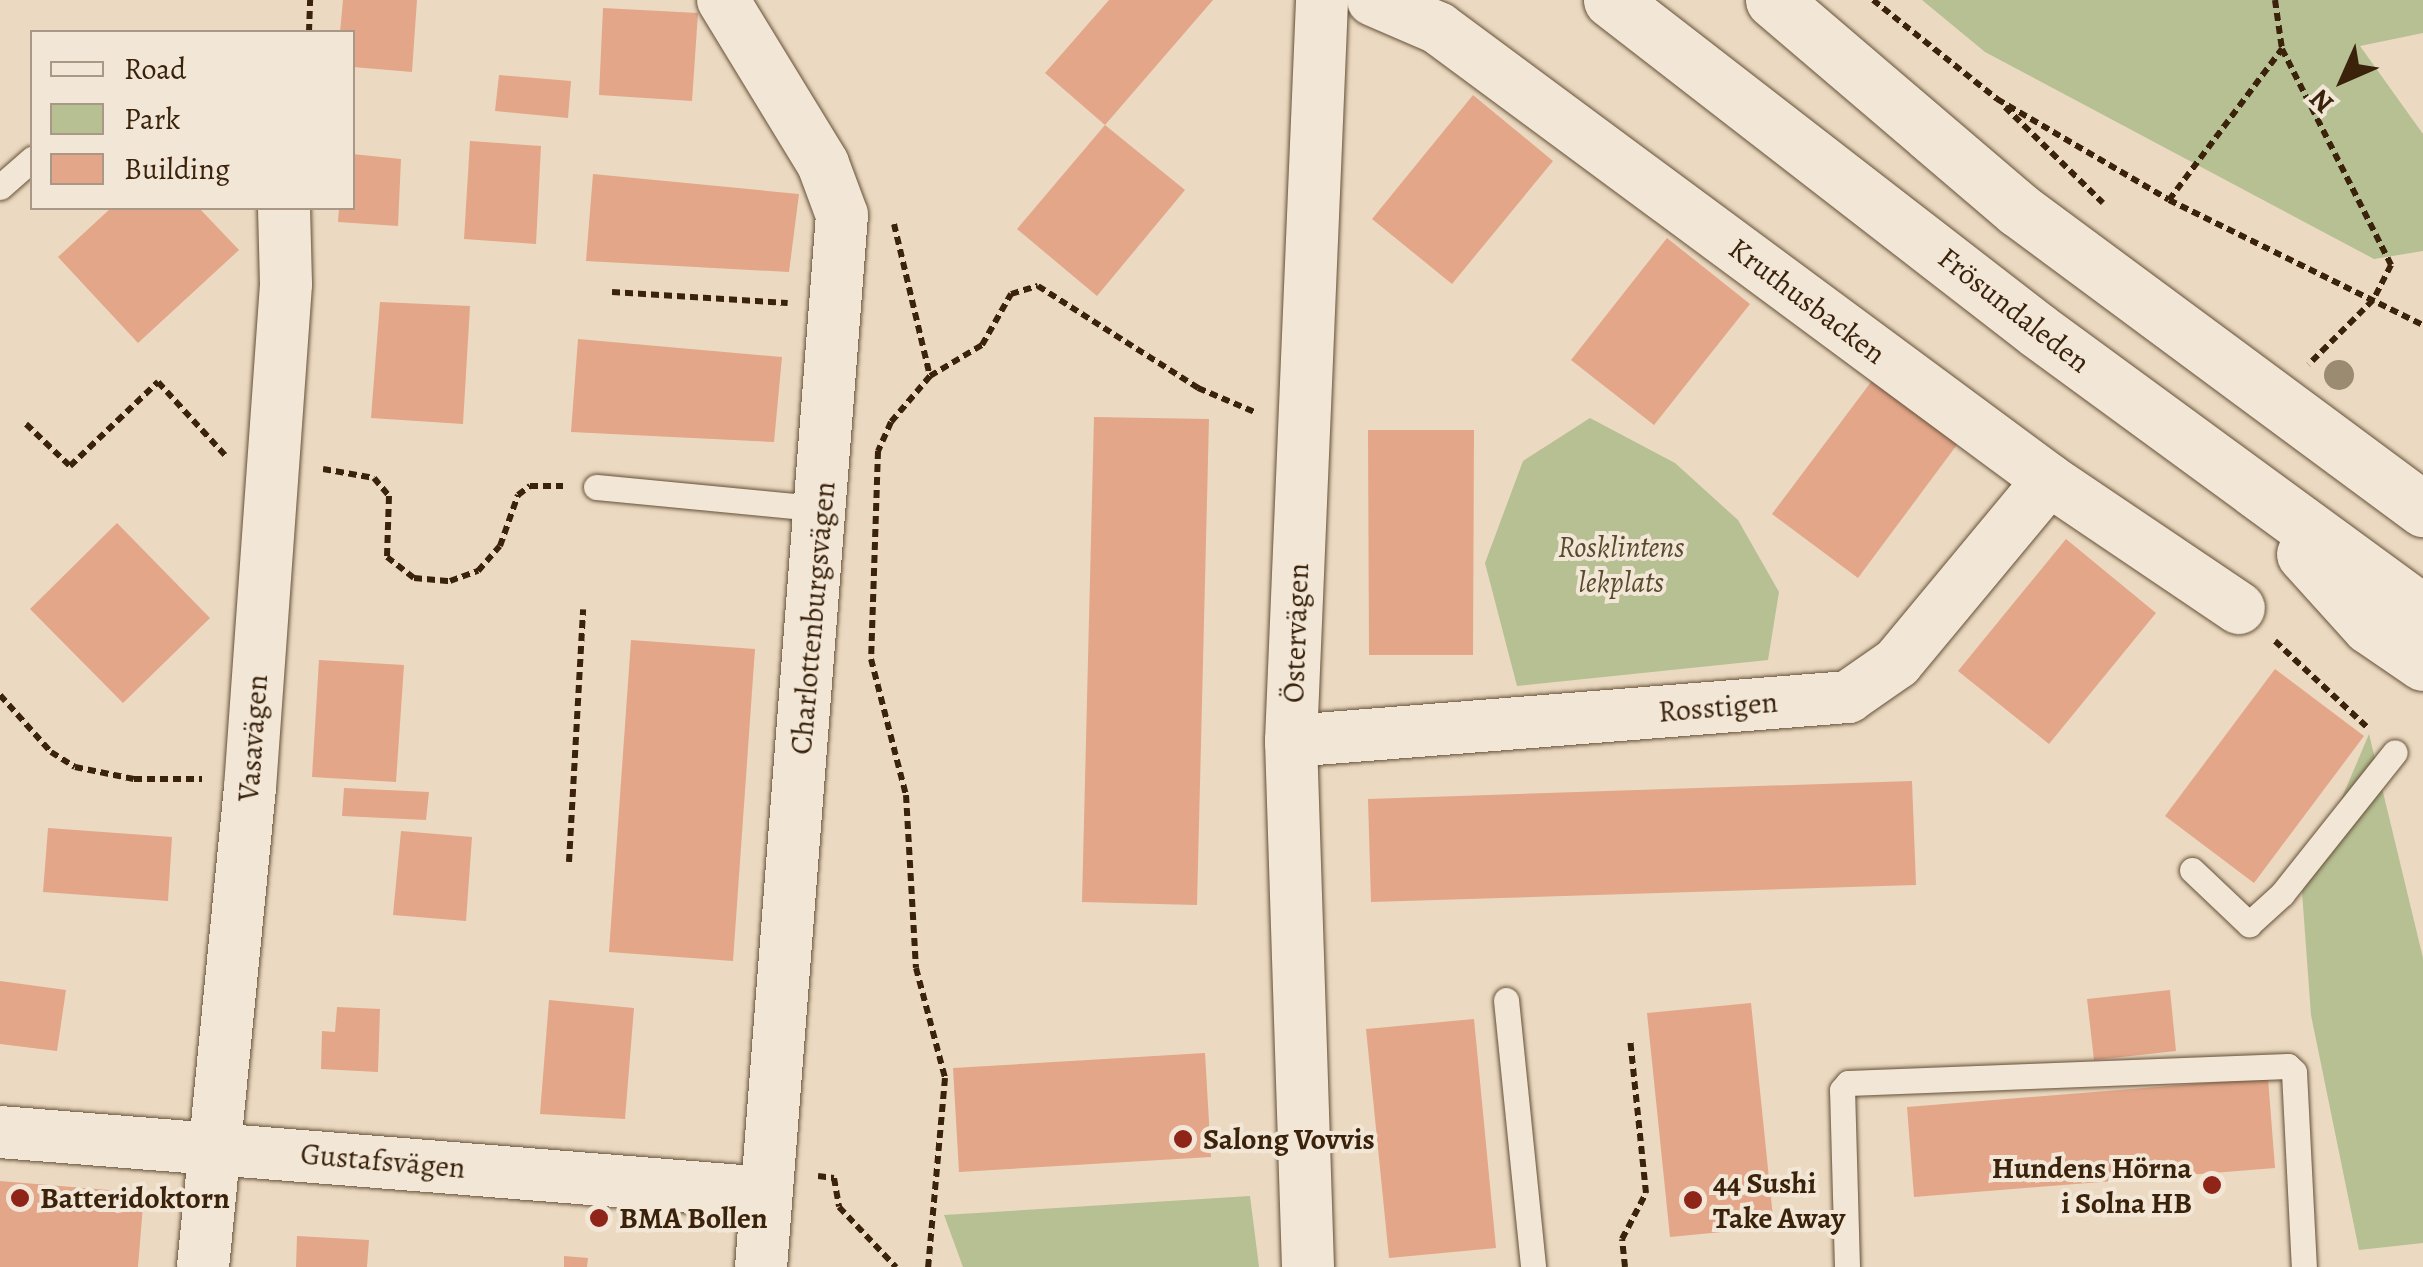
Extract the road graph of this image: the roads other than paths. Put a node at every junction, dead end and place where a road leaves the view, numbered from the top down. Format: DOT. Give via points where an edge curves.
graph roads {
  1 [pos="723,0"];
  2 [pos="1322,0"];
  3 [pos="1373,0"];
  4 [pos="1611,0"];
  5 [pos="1773,0"];
  6 [pos="30,161"];
  7 [pos="0,187"];
  8 [pos="284,210"];
  9 [pos="2049,480"];
  10 [pos="596,487"];
  11 [pos="2265,499"];
  12 [pos="2419,504"];
  13 [pos="822,509"];
  14 [pos="2239,608"];
  15 [pos="2423,612"];
  16 [pos="2423,663"];
  17 [pos="1291,741"];
  18 [pos="2395,752"];
  19 [pos="2192,870"];
  20 [pos="1506,1000"];
  21 [pos="0,1132"];
  22 [pos="213,1147"];
  23 [pos="767,1180"];
  24 [pos="202,1267"];
  25 [pos="761,1267"];
  26 [pos="1308,1267"];
  27 [pos="1533,1267"];
  28 [pos="1847,1267"];
  29 [pos="2304,1267"];
  1 -- 13 [label="street, Charlottenburgsvägen" via="823,164 842,216"];
  2 -- 17 [label="street, Östervägen"];
  3 -- 9 [label="street, Kruthusbacken" via="1438,28"];
  4 -- 11 [label="main road, Frösundaleden"];
  5 -- 12 [label="main road" via="2019,210"];
  6 -- 7 [label="lane"];
  8 -- 22 [label="street, Vasavägen" via="286,284 250,788"];
  9 -- 14 [label="street, Kruthusbacken"];
  9 -- 17 [label="street, Rosstigen" via="1897,663 1848,697"];
  10 -- 13 [label="lane"];
  11 -- 15 [label="main road, Frösundaleden"];
  11 -- 16 [label="main road" via="2318,574 2370,626"];
  13 -- 23 [label="street, Charlottenburgsvägen"];
  17 -- 26 [label="street, Östervägen"];
  18 -- 19 [label="lane" via="2282,894 2249,924"];
  20 -- 27 [label="lane"];
  21 -- 22 [label="street, Gustafsvägen"];
  22 -- 23 [label="street, Gustafsvägen"];
  22 -- 24 [label="street, Vasavägen"];
  23 -- 25 [label="street, Charlottenburgsvägen"];
  28 -- 29 [label="lane" via="1842,1090 1848,1083 2288,1066 2294,1072"];
}
